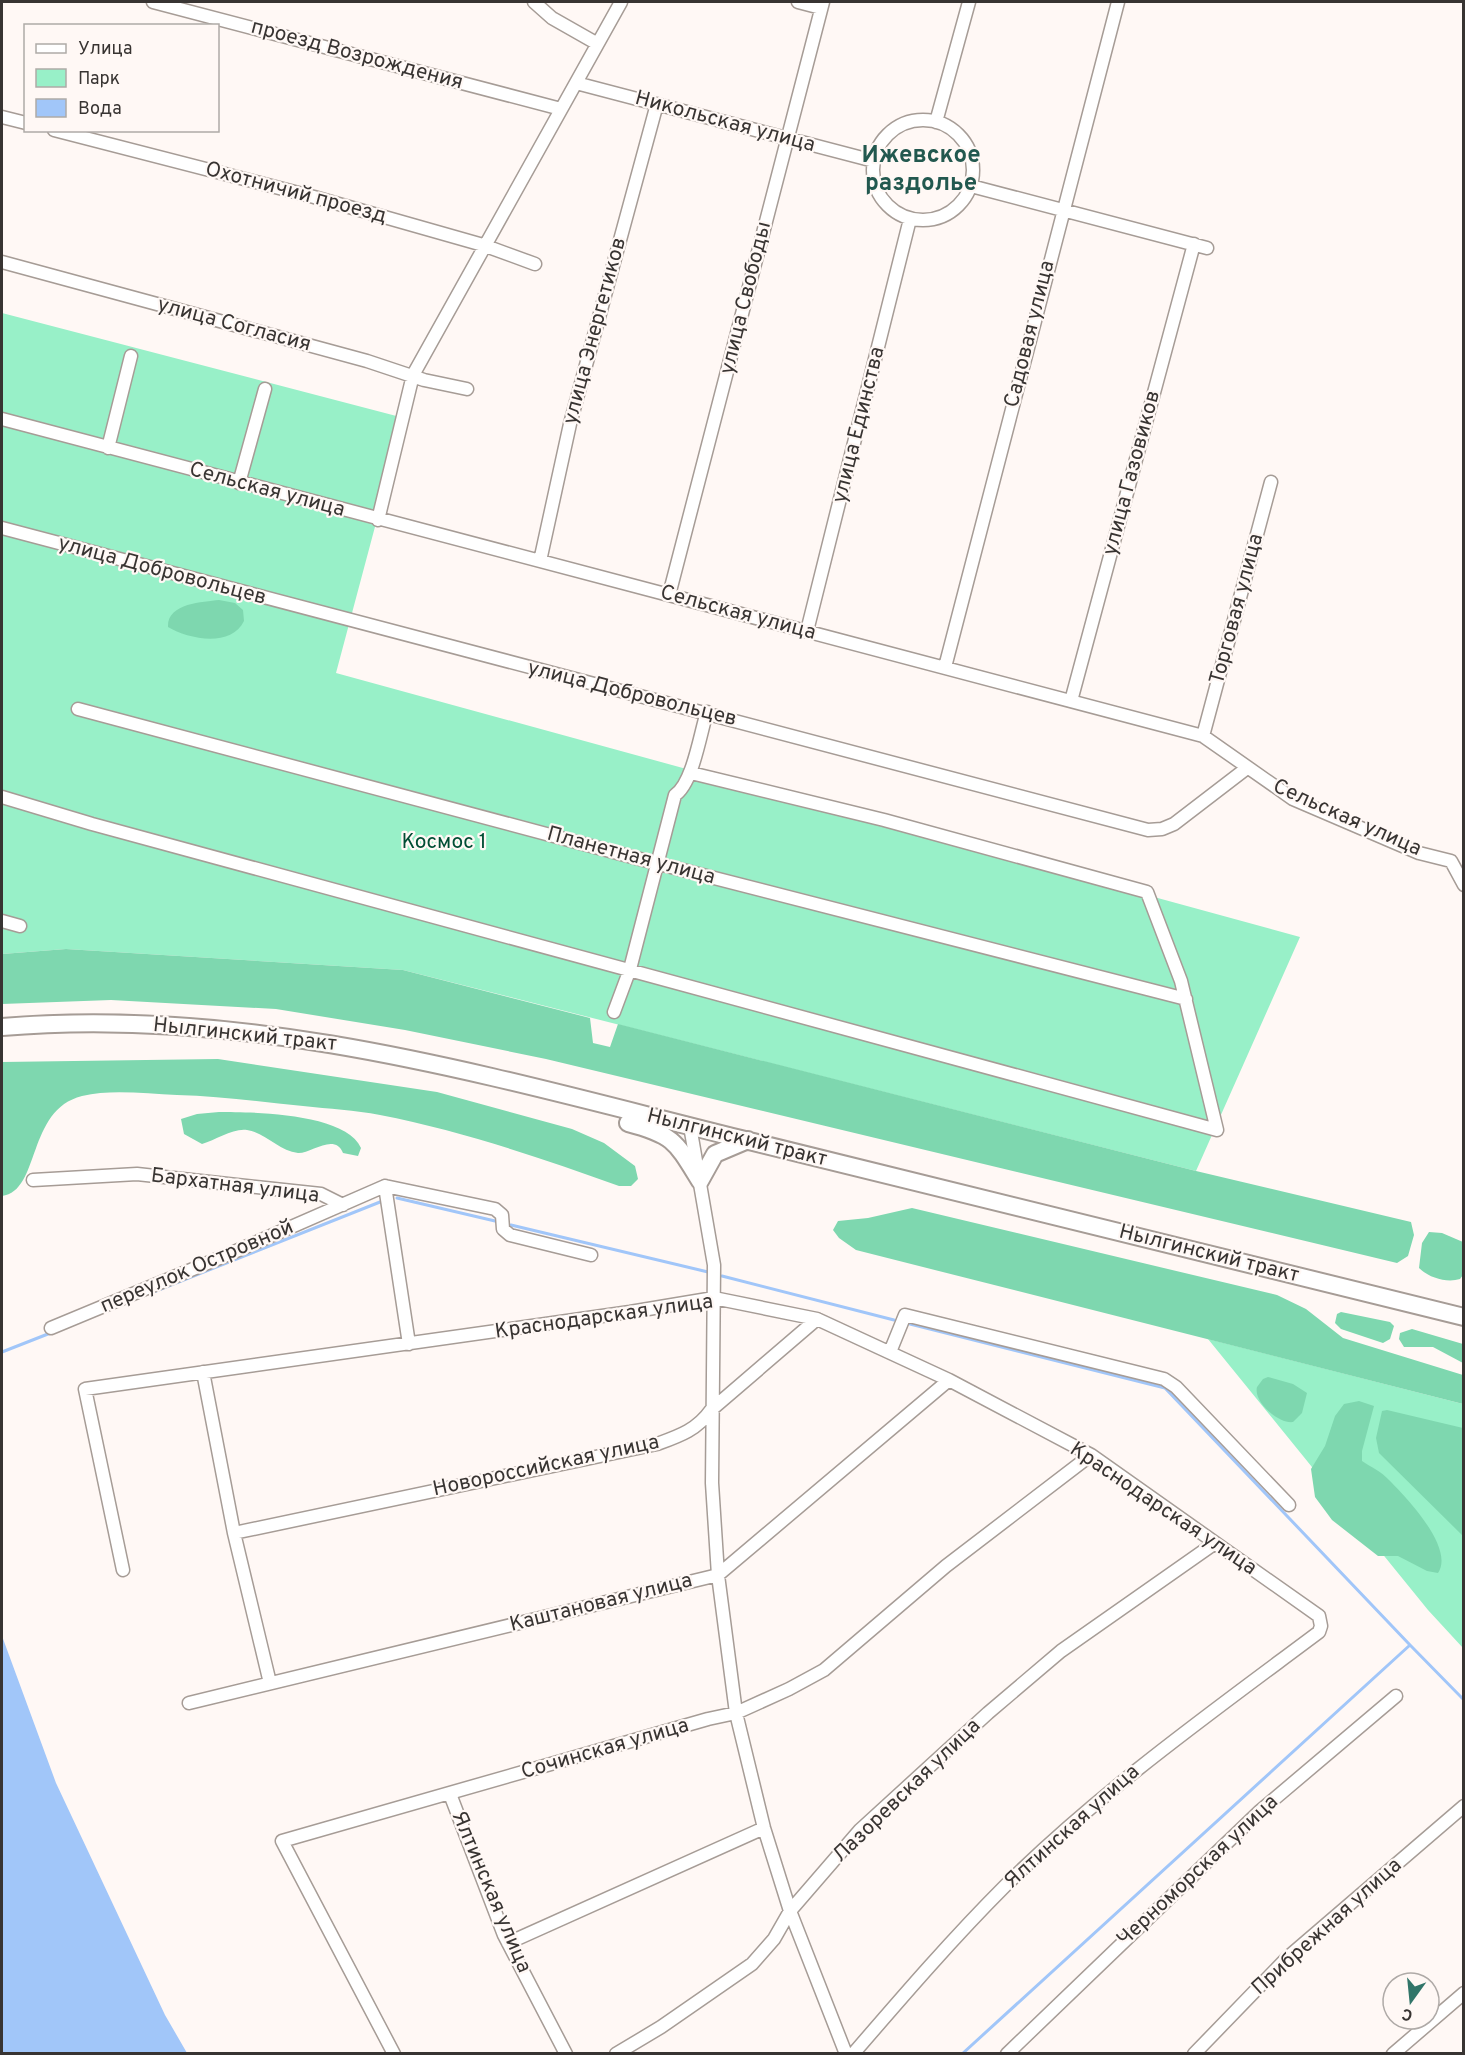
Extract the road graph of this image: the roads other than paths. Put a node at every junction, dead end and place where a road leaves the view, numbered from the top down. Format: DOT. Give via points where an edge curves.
graph roads {
  1 [pos="153,2"];
  2 [pos="534,2"];
  3 [pos="621,2"];
  4 [pos="798,2"];
  5 [pos="969,2"];
  6 [pos="1118,2"];
  7 [pos="822,5"];
  8 [pos="596,43"];
  9 [pos="576,83"];
  10 [pos="657,104"];
  11 [pos="561,109"];
  12 [pos="2,117"];
  13 [pos="24,122"];
  14 [pos="936,122"];
  15 [pos="62,132"];
  16 [pos="787,138"];
  17 [pos="874,161"];
  18 [pos="971,186"];
  19 [pos="1062,210"];
  20 [pos="910,219"];
  21 [pos="483,244"];
  22 [pos="1194,244"];
  23 [pos="1207,248"];
  24 [pos="2,262"];
  25 [pos="535,264"];
  26 [pos="131,356"];
  27 [pos="413,375"];
  28 [pos="265,389"];
  29 [pos="467,389"];
  30 [pos="2,419"];
  31 [pos="108,448"];
  32 [pos="1271,482"];
  33 [pos="238,483"];
  34 [pos="378,520"];
  35 [pos="2,528"];
  36 [pos="540,561"];
  37 [pos="669,595"];
  38 [pos="807,631"];
  39 [pos="945,667"];
  40 [pos="1071,701"];
  41 [pos="78,709"];
  42 [pos="707,712"];
  43 [pos="1203,736"];
  44 [pos="1247,768"];
  45 [pos="691,773"];
  46 [pos="2,797"];
  47 [pos="656,863"];
  48 [pos="1464,885"];
  49 [pos="2,921"];
  50 [pos="20,926"];
  51 [pos="630,969"];
  52 [pos="1186,999"];
  53 [pos="614,1012"];
  54 [pos="2,1027"];
  55 [pos="449,1067"];
  56 [pos="690,1126"];
  57 [pos="748,1140"];
  58 [pos="33,1180"];
  59 [pos="700,1181"];
  60 [pos="385,1186"];
  61 [pos="343,1205"];
  62 [pos="591,1255"];
  63 [pos="714,1298"];
  64 [pos="1464,1317"];
  65 [pos="817,1319"];
  66 [pos="51,1328"];
  67 [pos="409,1344"];
  68 [pos="890,1352"];
  69 [pos="203,1372"];
  70 [pos="950,1380"];
  71 [pos="711,1410"];
  72 [pos="1090,1455"];
  73 [pos="1289,1505"];
  74 [pos="234,1533"];
  75 [pos="1215,1543"];
  76 [pos="123,1570"];
  77 [pos="718,1575"];
  78 [pos="1319,1632"];
  79 [pos="270,1683"];
  80 [pos="1396,1696"];
  81 [pos="189,1703"];
  82 [pos="736,1713"];
  83 [pos="450,1794"];
  84 [pos="1464,1806"];
  85 [pos="764,1828"];
  86 [pos="790,1911"];
  87 [pos="508,1943"];
  88 [pos="1464,1993"];
  89 [pos="394,2054"];
  90 [pos="566,2054"];
  91 [pos="616,2054"];
  92 [pos="846,2054"];
  93 [pos="854,2054"];
  94 [pos="1007,2054"];
  95 [pos="1194,2054"];
  96 [pos="1393,2054"];
  1 -- 11 [label="street, проезд Возрождения"];
  2 -- 8 [label="street" via="552,18"];
  3 -- 8 [label="street"];
  4 -- 7 [label="street"];
  5 -- 14 [label="street"];
  6 -- 19 [label="street, Садовая улица"];
  7 -- 16 [label="street, улица Свободы"];
  8 -- 9 [label="street"];
  9 -- 10 [label="street, Никольская улица"];
  9 -- 11 [label="street"];
  10 -- 16 [label="street, Никольская улица"];
  10 -- 36 [label="street, улица Энергетиков" via="570,424"];
  11 -- 21 [label="street"];
  12 -- 13 [label="street"];
  14 -- 17 [label="street" via="912,122 890,133"];
  14 -- 18 [label="street" via="963,140 972,162"];
  15 -- 21 [label="street, Охотничий проезд"];
  16 -- 17 [label="street, Никольская улица"];
  16 -- 37 [label="street, улица Свободы"];
  17 -- 20 [label="street" via="877,190 885,203"];
  18 -- 19 [label="street"];
  18 -- 20 [label="street" via="964,200 947,214"];
  19 -- 22 [label="street"];
  19 -- 39 [label="street, Садовая улица"];
  20 -- 38 [label="street, улица Единства"];
  21 -- 25 [label="street, Охотничий проезд"];
  21 -- 27 [label="street"];
  22 -- 23 [label="street"];
  22 -- 40 [label="street, улица Газовиков"];
  24 -- 27 [label="street, улица Согласия"];
  26 -- 31 [label="street"];
  27 -- 29 [label="street, улица Согласия"];
  27 -- 34 [label="street"];
  28 -- 33 [label="street"];
  30 -- 31 [label="street, Сельская улица"];
  31 -- 33 [label="street, Сельская улица"];
  32 -- 43 [label="street, Торговая улица"];
  33 -- 34 [label="street, Сельская улица"];
  34 -- 36 [label="street, Сельская улица"];
  35 -- 42 [label="street, улица Добровольцев"];
  36 -- 37 [label="street, Сельская улица"];
  37 -- 38 [label="street, Сельская улица"];
  38 -- 39 [label="street, Сельская улица"];
  39 -- 40 [label="street, Сельская улица"];
  40 -- 43 [label="street, Сельская улица"];
  41 -- 47 [label="street, Планетная улица"];
  42 -- 44 [label="street, улица Добровольцев" via="1148,830 1174,824"];
  42 -- 45 [label="street"];
  43 -- 44 [label="street, Сельская улица"];
  44 -- 48 [label="street, Сельская улица" via="1293,799 1419,853 1451,861"];
  45 -- 47 [label="street" via="675,795"];
  45 -- 52 [label="street" via="884,820 1146,892"];
  46 -- 51 [label="street"];
  47 -- 51 [label="street"];
  47 -- 52 [label="street, Планетная улица"];
  49 -- 50 [label="street"];
  51 -- 52 [label="street" via="1217,1130"];
  51 -- 53 [label="street"];
  54 -- 55 [label="main road, Нылгинский тракт" via="143,1024 249,1031"];
  55 -- 56 [label="main road, Нылгинский тракт"];
  55 -- 59 [label="main road" via="477,1083 658,1131 679,1147"];
  56 -- 57 [label="main road, Нылгинский тракт"];
  56 -- 59 [label="street"];
  57 -- 59 [label="main road" via="715,1154"];
  57 -- 64 [label="main road, Нылгинский тракт"];
  58 -- 61 [label="street, Бархатная улица" via="137,1174 321,1194"];
  59 -- 63 [label="street" via="714,1265"];
  60 -- 61 [label="street, Бархатная улица"];
  60 -- 62 [label="street" via="495,1209 501,1215 503,1229 510,1235"];
  60 -- 67 [label="street"];
  61 -- 66 [label="street, переулок Островной"];
  63 -- 65 [label="street, Краснодарская улица"];
  63 -- 67 [label="street, Краснодарская улица"];
  63 -- 71 [label="street"];
  65 -- 68 [label="street, Краснодарская улица"];
  65 -- 71 [label="street, Новороссийская улица"];
  67 -- 69 [label="street, Краснодарская улица"];
  68 -- 70 [label="street, Краснодарская улица"];
  68 -- 73 [label="street" via="905,1315 1164,1379"];
  69 -- 74 [label="street"];
  69 -- 76 [label="street, Краснодарская улица" via="85,1389"];
  70 -- 72 [label="street, Краснодарская улица"];
  70 -- 77 [label="street, Каштановая улица"];
  71 -- 74 [label="street, Новороссийская улица" via="701,1424 657,1443"];
  71 -- 77 [label="street"];
  72 -- 75 [label="street, Краснодарская улица"];
  72 -- 82 [label="street, Сочинская улица" via="946,1566 824,1670"];
  74 -- 79 [label="street"];
  75 -- 78 [label="street, Краснодарская улица" via="1319,1616"];
  75 -- 86 [label="street, Лазоревская улица" via="1061,1651 988,1713 860,1830"];
  77 -- 79 [label="street, Каштановая улица"];
  77 -- 82 [label="street"];
  78 -- 93 [label="street, Ялтинская улица" via="1138,1768 1007,1884 925,1969"];
  79 -- 81 [label="street, Каштановая улица"];
  80 -- 94 [label="street, Черноморская улица" via="1260,1811"];
  82 -- 83 [label="street, Сочинская улица"];
  82 -- 85 [label="street"];
  83 -- 87 [label="street, Ялтинская улица"];
  83 -- 89 [label="street, Сочинская улица" via="282,1841"];
  84 -- 95 [label="street, Прибрежная улица" via="1287,1958"];
  85 -- 86 [label="street"];
  85 -- 87 [label="street"];
  86 -- 91 [label="street, Лазоревская улица" via="774,1939 745,1969"];
  86 -- 92 [label="street"];
  87 -- 90 [label="street, Ялтинская улица"];
  88 -- 96 [label="street"];
}
